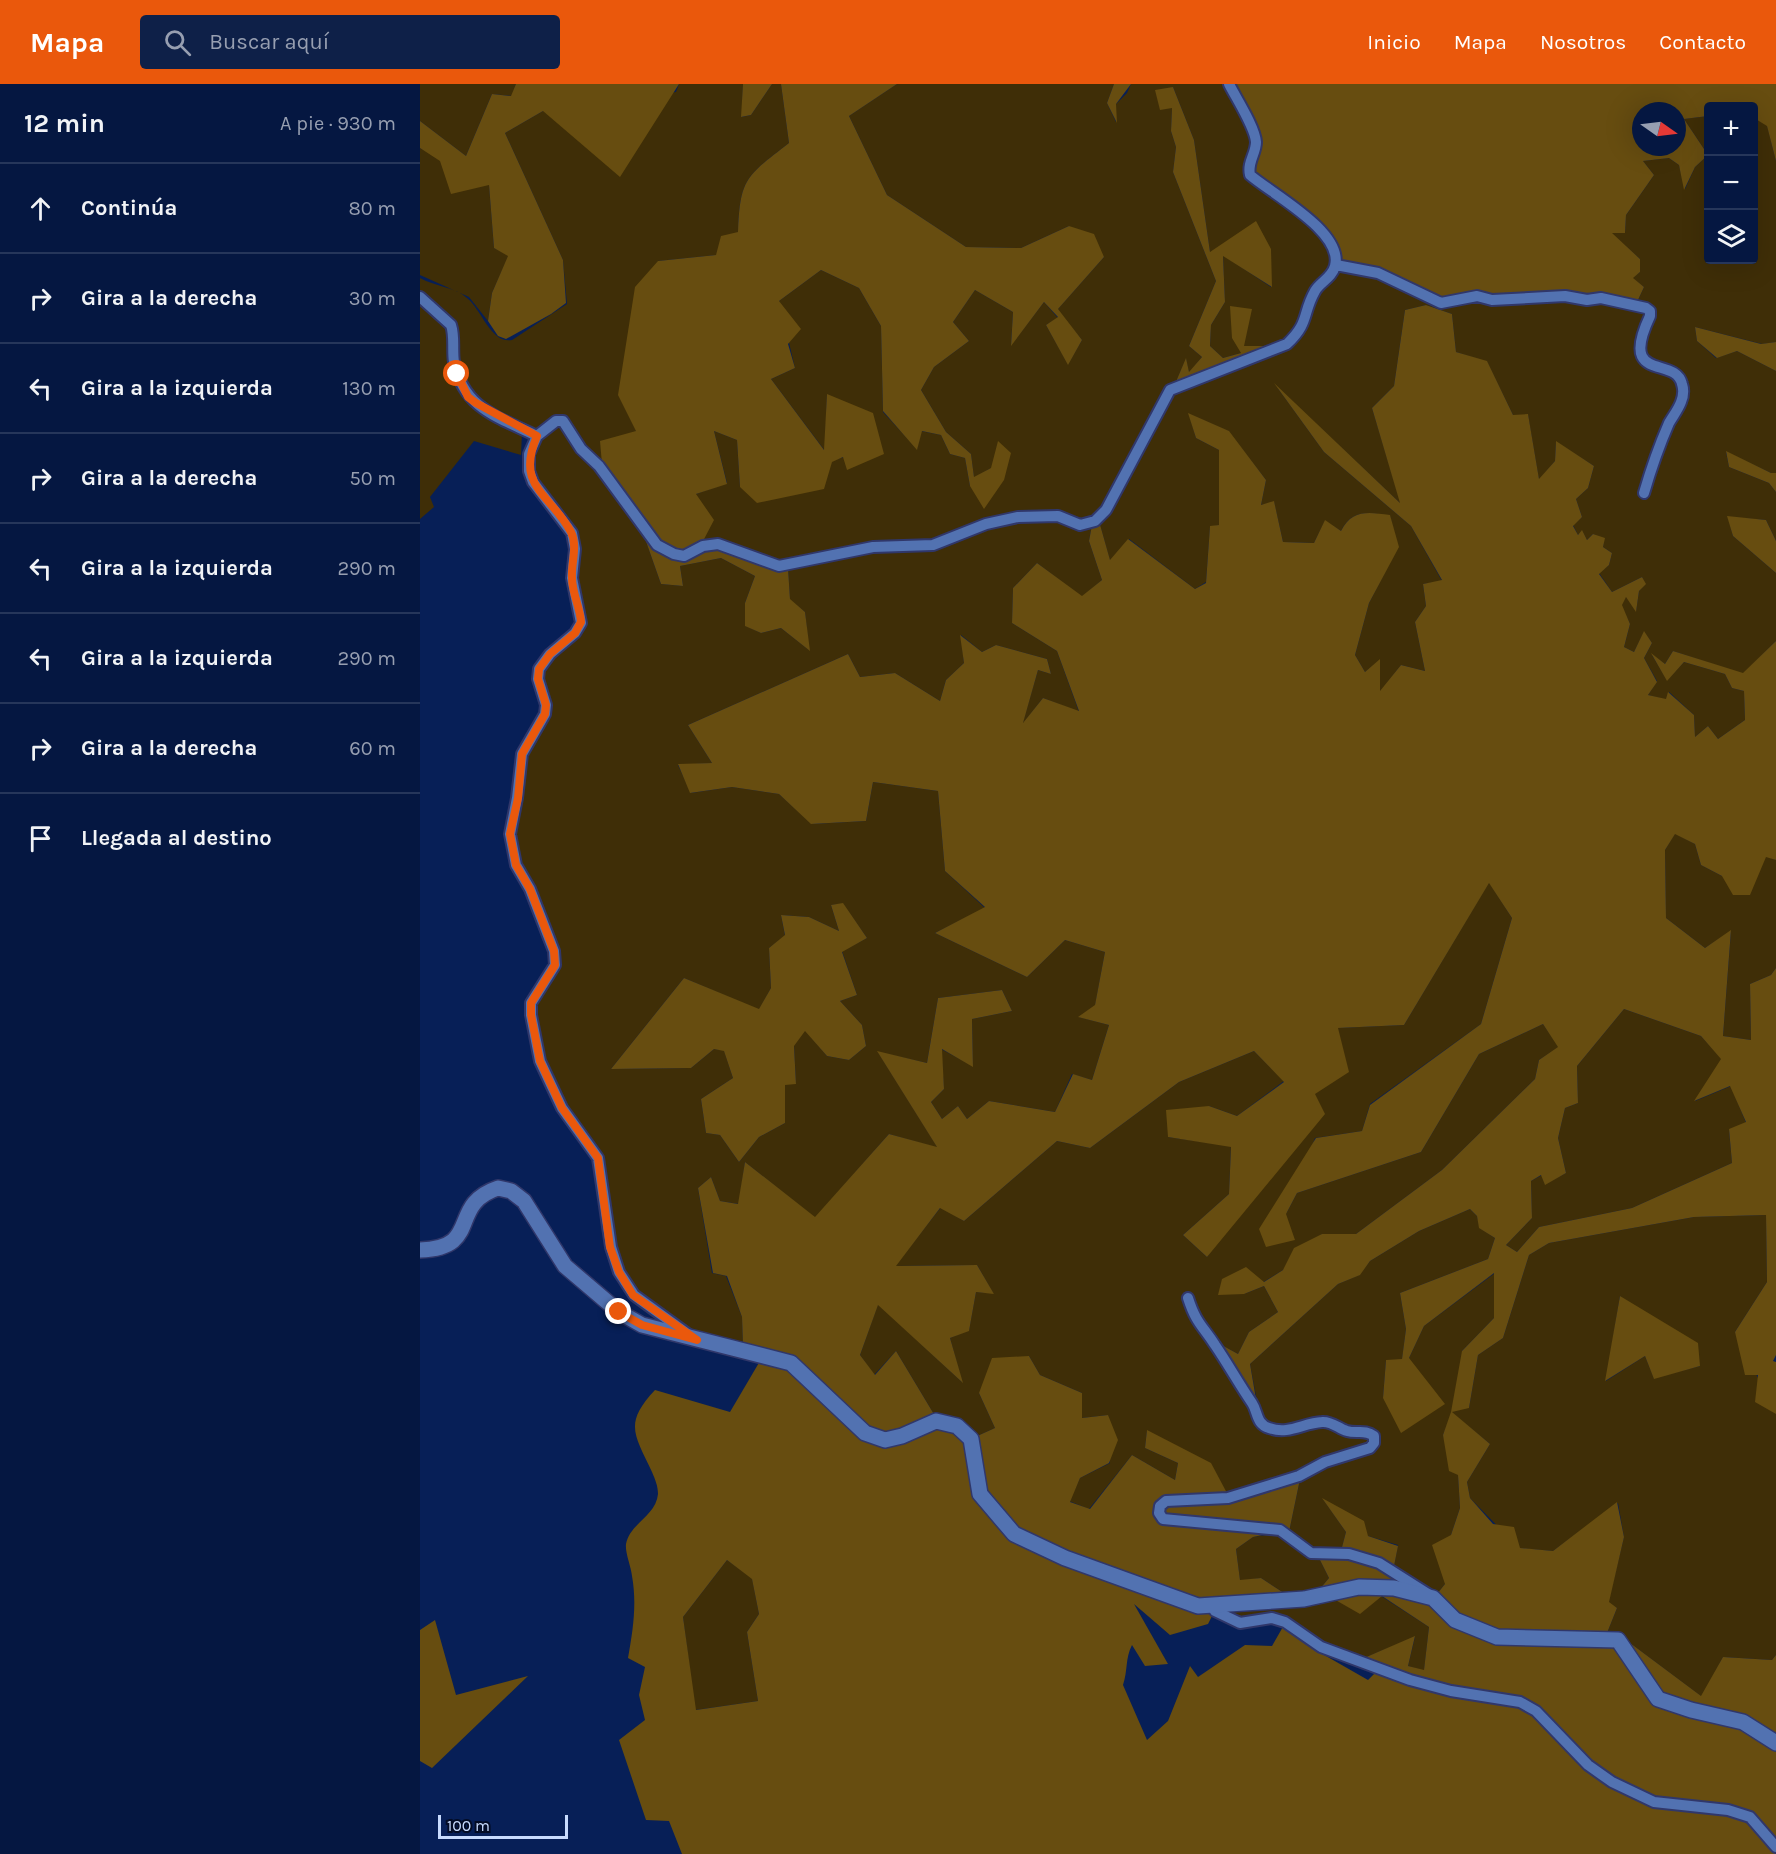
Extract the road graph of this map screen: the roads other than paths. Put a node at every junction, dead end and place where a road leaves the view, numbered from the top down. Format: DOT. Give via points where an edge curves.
graph roads {
  1 [pos="1228,84"];
  2 [pos="1336,265"];
  3 [pos="420,297"];
  4 [pos="537,436"];
  5 [pos="1644,493"];
  6 [pos="420,1250"];
  7 [pos="1188,1298"];
  8 [pos="697,1340"];
  9 [pos="1433,1598"];
  10 [pos="1209,1603"];
  11 [pos="1776,1743"];
  12 [pos="1776,1847"];
  1 -- 2 [label="street" via="1256,138 1248,165 1250,175 1323,231"];
  2 -- 4 [label="street" via="1331,276 1315,290 1302,331 1287,344 1170,390 1106,510 1095,521 1080,525 1058,516 1018,517 933,545 873,547 779,566 718,544 703,546 684,556 657,544 563,421 556,421"];
  2 -- 5 [label="street" via="1378,273 1441,303 1477,296 1492,300 1566,296 1601,298 1646,308 1650,316 1640,349 1642,358 1675,374 1682,382 1683,392 1655,456"];
  3 -- 4 [label="street" via="451,325 457,374 468,397"];
  4 -- 8 [label="street" via="529,454 529,471 572,533 572,578 581,622 539,669 545,714 522,754 510,834 516,865 530,889 554,951 555,965 531,1003 531,1015 540,1061 562,1108 598,1158 610,1247 619,1272 633,1295"];
  6 -- 8 [label="street" via="455,1241 475,1199 498,1188 511,1191 524,1201 565,1266 611,1305 642,1325"];
  7 -- 9 [label="street" via="1196,1321 1254,1407 1256,1419 1268,1428 1294,1431 1328,1422 1348,1431 1368,1431 1374,1436 1374,1443 1299,1476 1228,1498 1166,1501 1160,1506 1163,1519 1280,1530 1311,1553 1349,1554 1379,1563"];
  8 -- 10 [label="street" via="791,1363 865,1433 885,1440 936,1421 957,1426 970,1439 980,1494 1014,1534 1143,1587 1198,1606"];
  9 -- 10 [label="street" via="1394,1588 1359,1587 1304,1599"];
  9 -- 11 [label="street" via="1455,1620 1497,1637 1618,1640 1658,1699 1743,1722"];
  10 -- 12 [label="street" via="1215,1611 1240,1623 1272,1618 1293,1624 1321,1647 1410,1680 1520,1702 1536,1711 1588,1765 1612,1782 1654,1802 1728,1810 1750,1817"];
}
